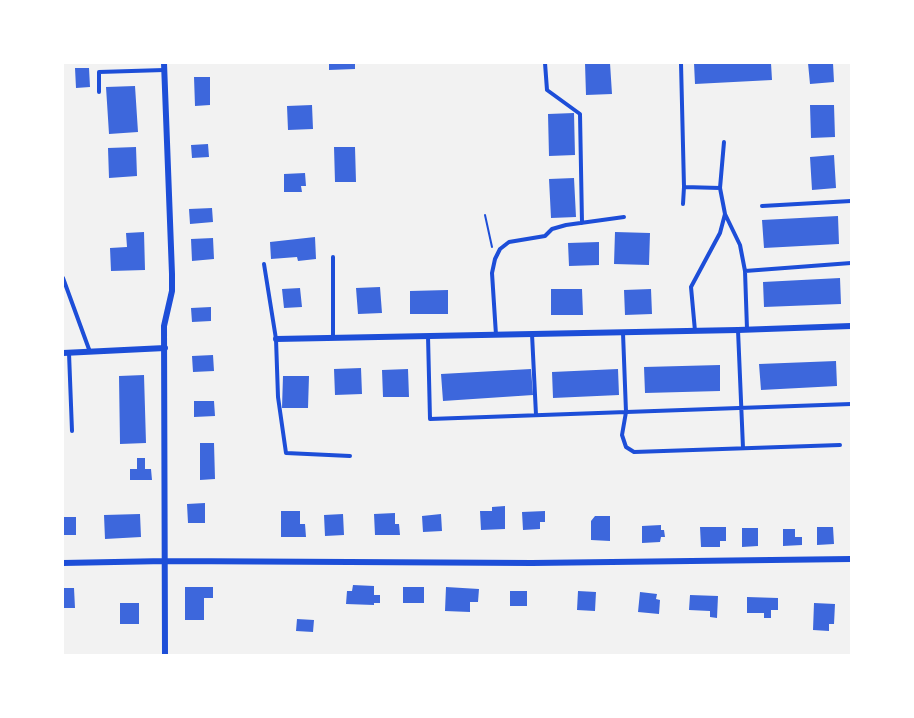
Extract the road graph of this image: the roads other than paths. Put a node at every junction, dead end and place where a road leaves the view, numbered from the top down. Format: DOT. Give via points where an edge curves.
graph roads {
  1 [pos="545,63"];
  2 [pos="681,63"];
  3 [pos="164,66"];
  4 [pos="99,92"];
  5 [pos="724,142"];
  6 [pos="684,187"];
  7 [pos="720,188"];
  8 [pos="851,201"];
  9 [pos="683,204"];
  10 [pos="762,206"];
  11 [pos="725,214"];
  12 [pos="624,217"];
  13 [pos="582,223"];
  14 [pos="333,257"];
  15 [pos="851,263"];
  16 [pos="264,264"];
  17 [pos="745,271"];
  18 [pos="63,278"];
  19 [pos="851,326"];
  20 [pos="738,330"];
  21 [pos="747,330"];
  22 [pos="695,331"];
  23 [pos="623,333"];
  24 [pos="532,334"];
  25 [pos="495,335"];
  26 [pos="428,336"];
  27 [pos="333,338"];
  28 [pos="276,339"];
  29 [pos="165,348"];
  30 [pos="90,352"];
  31 [pos="66,353"];
  32 [pos="851,404"];
  33 [pos="741,408"];
  34 [pos="626,412"];
  35 [pos="536,415"];
  36 [pos="72,431"];
  37 [pos="840,446"];
  38 [pos="743,448"];
  39 [pos="350,456"];
  40 [pos="851,559"];
  41 [pos="166,561"];
  42 [pos="63,562"];
  43 [pos="165,655"];
  1 -- 13 [label="lane" via="547,90 580,114"];
  2 -- 6 [label="lane"];
  3 -- 4 [label="lane" via="99,72"];
  3 -- 29 [label="street" via="172,274 164,326"];
  5 -- 7 [label="lane"];
  6 -- 7 [label="lane"];
  6 -- 9 [label="lane"];
  7 -- 11 [label="lane"];
  8 -- 10 [label="lane"];
  11 -- 17 [label="lane" via="740,245"];
  11 -- 22 [label="lane" via="720,233 692,287"];
  12 -- 13 [label="lane"];
  13 -- 25 [label="lane" via="552,230 545,236 509,242 500,249 492,273"];
  14 -- 27 [label="lane"];
  15 -- 17 [label="lane"];
  16 -- 28 [label="lane"];
  17 -- 21 [label="lane"];
  18 -- 30 [label="lane"];
  19 -- 21 [label="street"];
  20 -- 21 [label="street"];
  20 -- 22 [label="street"];
  20 -- 33 [label="lane"];
  22 -- 23 [label="street"];
  23 -- 24 [label="street"];
  23 -- 34 [label="lane"];
  24 -- 25 [label="street"];
  24 -- 35 [label="lane"];
  25 -- 26 [label="street"];
  26 -- 27 [label="street"];
  26 -- 35 [label="lane" via="430,419"];
  27 -- 28 [label="street"];
  28 -- 39 [label="lane" via="285,453"];
  29 -- 30 [label="street"];
  29 -- 41 [label="street"];
  30 -- 31 [label="street"];
  31 -- 36 [label="lane"];
  32 -- 33 [label="lane"];
  33 -- 34 [label="lane"];
  33 -- 38 [label="lane"];
  34 -- 35 [label="lane"];
  34 -- 38 [label="lane" via="622,435 626,447 634,452"];
  37 -- 38 [label="lane"];
  40 -- 41 [label="street" via="532,563"];
  41 -- 42 [label="street"];
  41 -- 43 [label="street"];
}
